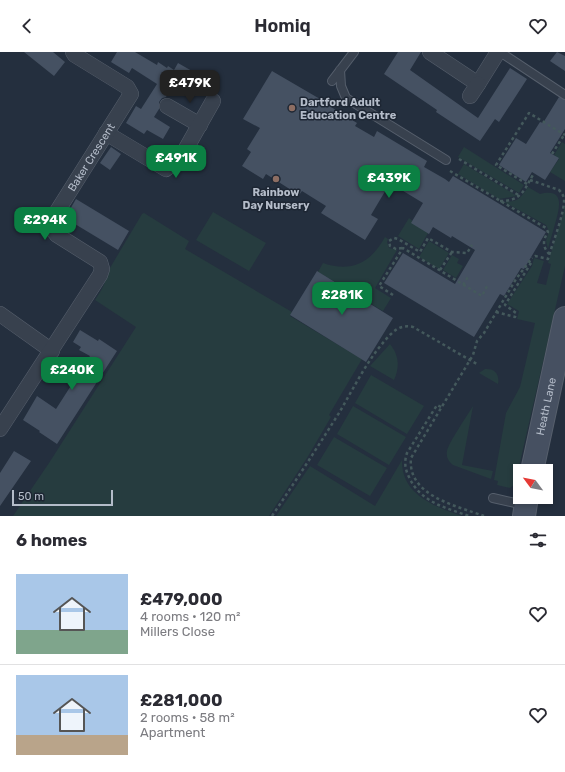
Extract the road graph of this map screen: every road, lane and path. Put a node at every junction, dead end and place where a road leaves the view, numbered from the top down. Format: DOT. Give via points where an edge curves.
graph roads {
  1 [pos="72,52"];
  2 [pos="354,52"];
  3 [pos="430,52"];
  4 [pos="499,52"];
  5 [pos="340,70"];
  6 [pos="332,81"];
  7 [pos="565,95"];
  8 [pos="213,101"];
  9 [pos="166,106"];
  10 [pos="200,125"];
  11 [pos="106,133"];
  12 [pos="564,135"];
  13 [pos="552,154"];
  14 [pos="459,159"];
  15 [pos="446,160"];
  16 [pos="450,172"];
  17 [pos="534,173"];
  18 [pos="530,180"];
  19 [pos="527,184"];
  20 [pos="520,196"];
  21 [pos="565,197"];
  22 [pos="500,201"];
  23 [pos="563,203"];
  24 [pos="472,245"];
  25 [pos="403,248"];
  26 [pos="452,252"];
  27 [pos="549,254"];
  28 [pos="532,258"];
  29 [pos="440,271"];
  30 [pos="469,275"];
  31 [pos="463,285"];
  32 [pos="487,286"];
  33 [pos="393,295"];
  34 [pos="496,312"];
  35 [pos="0,314"];
  36 [pos="565,318"];
  37 [pos="52,351"];
  38 [pos="470,360"];
  39 [pos="478,364"];
  40 [pos="441,408"];
  41 [pos="0,429"];
  42 [pos="534,464"];
  43 [pos="493,498"];
  44 [pos="525,506"];
  45 [pos="272,516"];
  46 [pos="469,516"];
  47 [pos="484,516"];
  1 -- 11 [label="street, Baker Crescent" via="127,87 132,94"];
  2 -- 5 [label="lane"];
  3 -- 4 [label="street" via="474,90"];
  4 -- 7 [label="lane"];
  5 -- 6 [label="lane"];
  5 -- 15 [label="lane" via="341,86 346,98"];
  8 -- 10 [label="street"];
  9 -- 10 [label="street"];
  10 -- 11 [label="street" via="183,154 166,169"];
  11 -- 37 [label="street, Baker Crescent" via="51,221 57,235 100,262 102,269"];
  12 -- 13 [label="path"];
  12 -- 19 [label="path" via="529,113 496,165"];
  14 -- 20 [label="path"];
  16 -- 22 [label="path"];
  17 -- 18 [label="path"];
  18 -- 19 [label="path"];
  18 -- 23 [label="path" via="559,190"];
  19 -- 20 [label="path"];
  20 -- 22 [label="path"];
  21 -- 23 [label="path"];
  22 -- 27 [label="path" via="546,228 548,232 544,245"];
  23 -- 27 [label="path"];
  24 -- 26 [label="path" via="467,253"];
  25 -- 26 [label="path" via="392,248 389,242 394,238 398,239 420,252 428,238"];
  25 -- 29 [label="path"];
  25 -- 33 [label="path" via="379,286"];
  26 -- 29 [label="path"];
  27 -- 28 [label="path" via="548,259 535,256"];
  28 -- 34 [label="path"];
  28 -- 34 [label="path" via="530,266 505,305 516,313 515,316"];
  29 -- 31 [label="path"];
  30 -- 31 [label="path"];
  31 -- 32 [label="path" via="482,296"];
  34 -- 38 [label="path" via="477,341"];
  35 -- 37 [label="street"];
  36 -- 42 [label="street, Heath Lane"];
  37 -- 41 [label="street, Baker Crescent"];
  38 -- 39 [label="path"];
  38 -- 40 [label="path"];
  38 -- 45 [label="path" via="413,327 400,327 392,333 368,364"];
  40 -- 46 [label="path" via="437,405 407,453 405,465 411,482 424,497"];
  40 -- 47 [label="path" via="411,458 412,470 419,484 429,494"];
  43 -- 44 [label="lane"];
}
